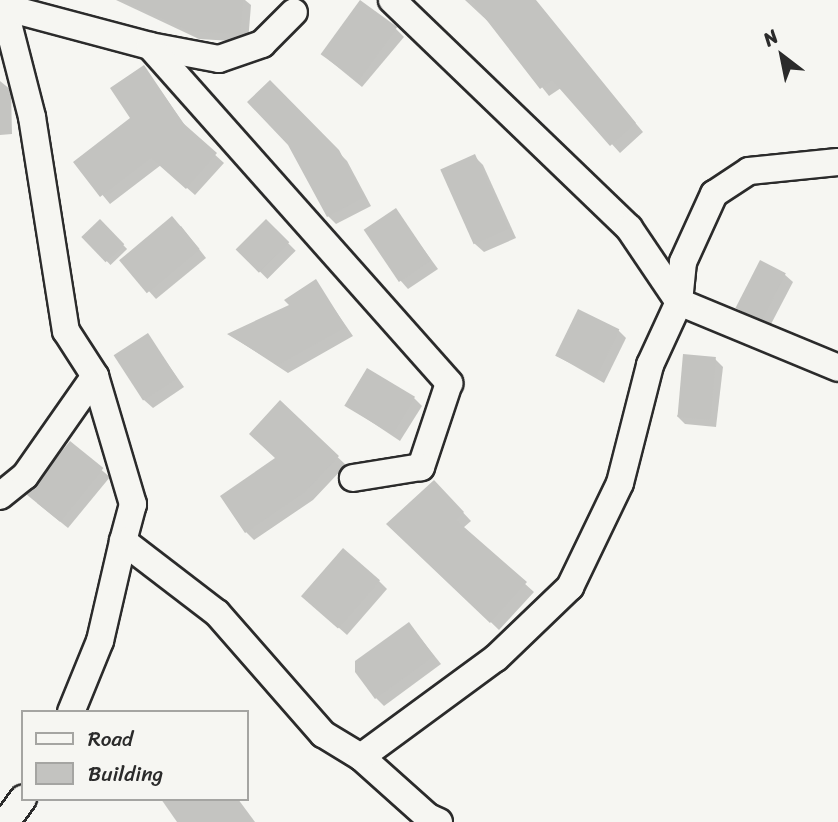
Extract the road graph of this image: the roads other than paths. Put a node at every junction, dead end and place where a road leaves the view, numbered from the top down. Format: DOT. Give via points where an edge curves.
graph roads {
  1 [pos="2,0"];
  2 [pos="392,0"];
  3 [pos="1,6"];
  4 [pos="294,12"];
  5 [pos="150,46"];
  6 [pos="838,162"];
  7 [pos="679,302"];
  8 [pos="838,368"];
  9 [pos="95,376"];
  10 [pos="353,478"];
  11 [pos="0,496"];
  12 [pos="123,541"];
  13 [pos="72,710"];
  14 [pos="361,757"];
  15 [pos="22,801"];
  16 [pos="6,822"];
  17 [pos="439,822"];
  1 -- 3 [label="street"];
  2 -- 7 [label="street" via="629,228"];
  3 -- 5 [label="street"];
  3 -- 9 [label="street" via="32,117 66,331"];
  4 -- 5 [label="street" via="262,44 219,59"];
  5 -- 10 [label="street" via="449,383 421,467"];
  6 -- 7 [label="street" via="749,171 714,194 683,262"];
  7 -- 8 [label="street"];
  7 -- 14 [label="street" via="650,365 620,483 570,587 496,658"];
  9 -- 11 [label="street" via="25,476"];
  9 -- 12 [label="street" via="133,504"];
  12 -- 13 [label="street" via="100,641"];
  12 -- 14 [label="street" via="217,613 323,734"];
  14 -- 17 [label="street"];
  15 -- 16 [label="street"];
}
